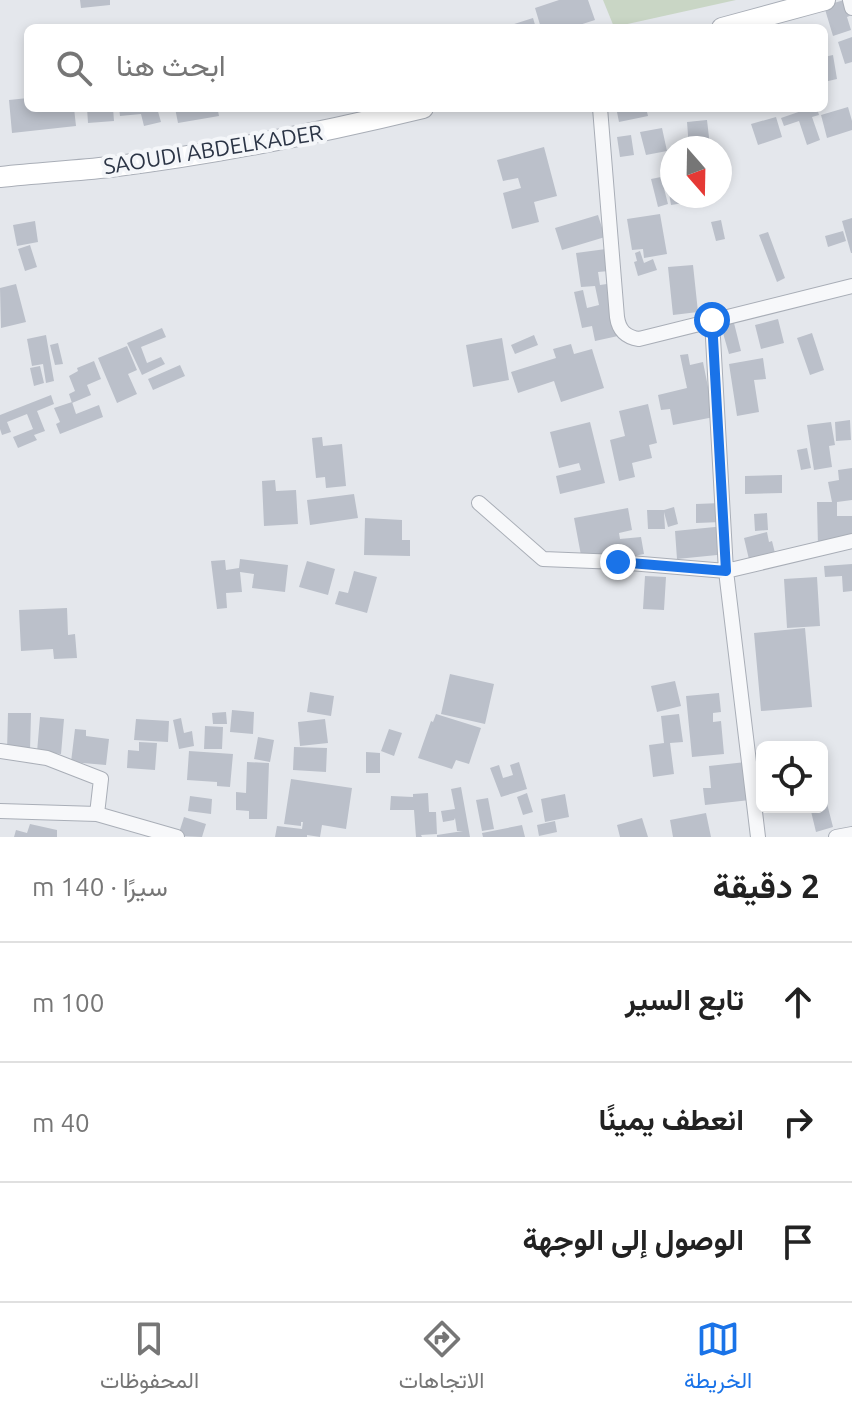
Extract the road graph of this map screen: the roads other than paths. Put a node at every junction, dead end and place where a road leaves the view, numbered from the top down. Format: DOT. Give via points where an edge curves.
graph roads {
  1 [pos="825,0"];
  2 [pos="850,0"];
  3 [pos="852,8"];
  4 [pos="737,24"];
  5 [pos="407,112"];
  6 [pos="600,112"];
  7 [pos="0,177"];
  8 [pos="852,286"];
  9 [pos="712,320"];
  10 [pos="479,503"];
  11 [pos="852,541"];
  12 [pos="726,571"];
  13 [pos="0,751"];
  14 [pos="0,811"];
  15 [pos="97,814"];
  16 [pos="852,834"];
  17 [pos="177,837"];
  18 [pos="758,837"];
  19 [pos="836,837"];
  1 -- 4 [label="main road"];
  2 -- 3 [label="street"];
  5 -- 7 [label="main road, SAOUDI ABDELKADER" via="234,149"];
  6 -- 9 [label="street" via="621,330 639,339"];
  8 -- 9 [label="street"];
  9 -- 12 [label="street"];
  10 -- 12 [label="street" via="543,559"];
  11 -- 12 [label="street"];
  12 -- 18 [label="street"];
  13 -- 15 [label="street" via="47,758 101,779"];
  14 -- 15 [label="street"];
  15 -- 17 [label="street"];
  16 -- 19 [label="street"];
}
